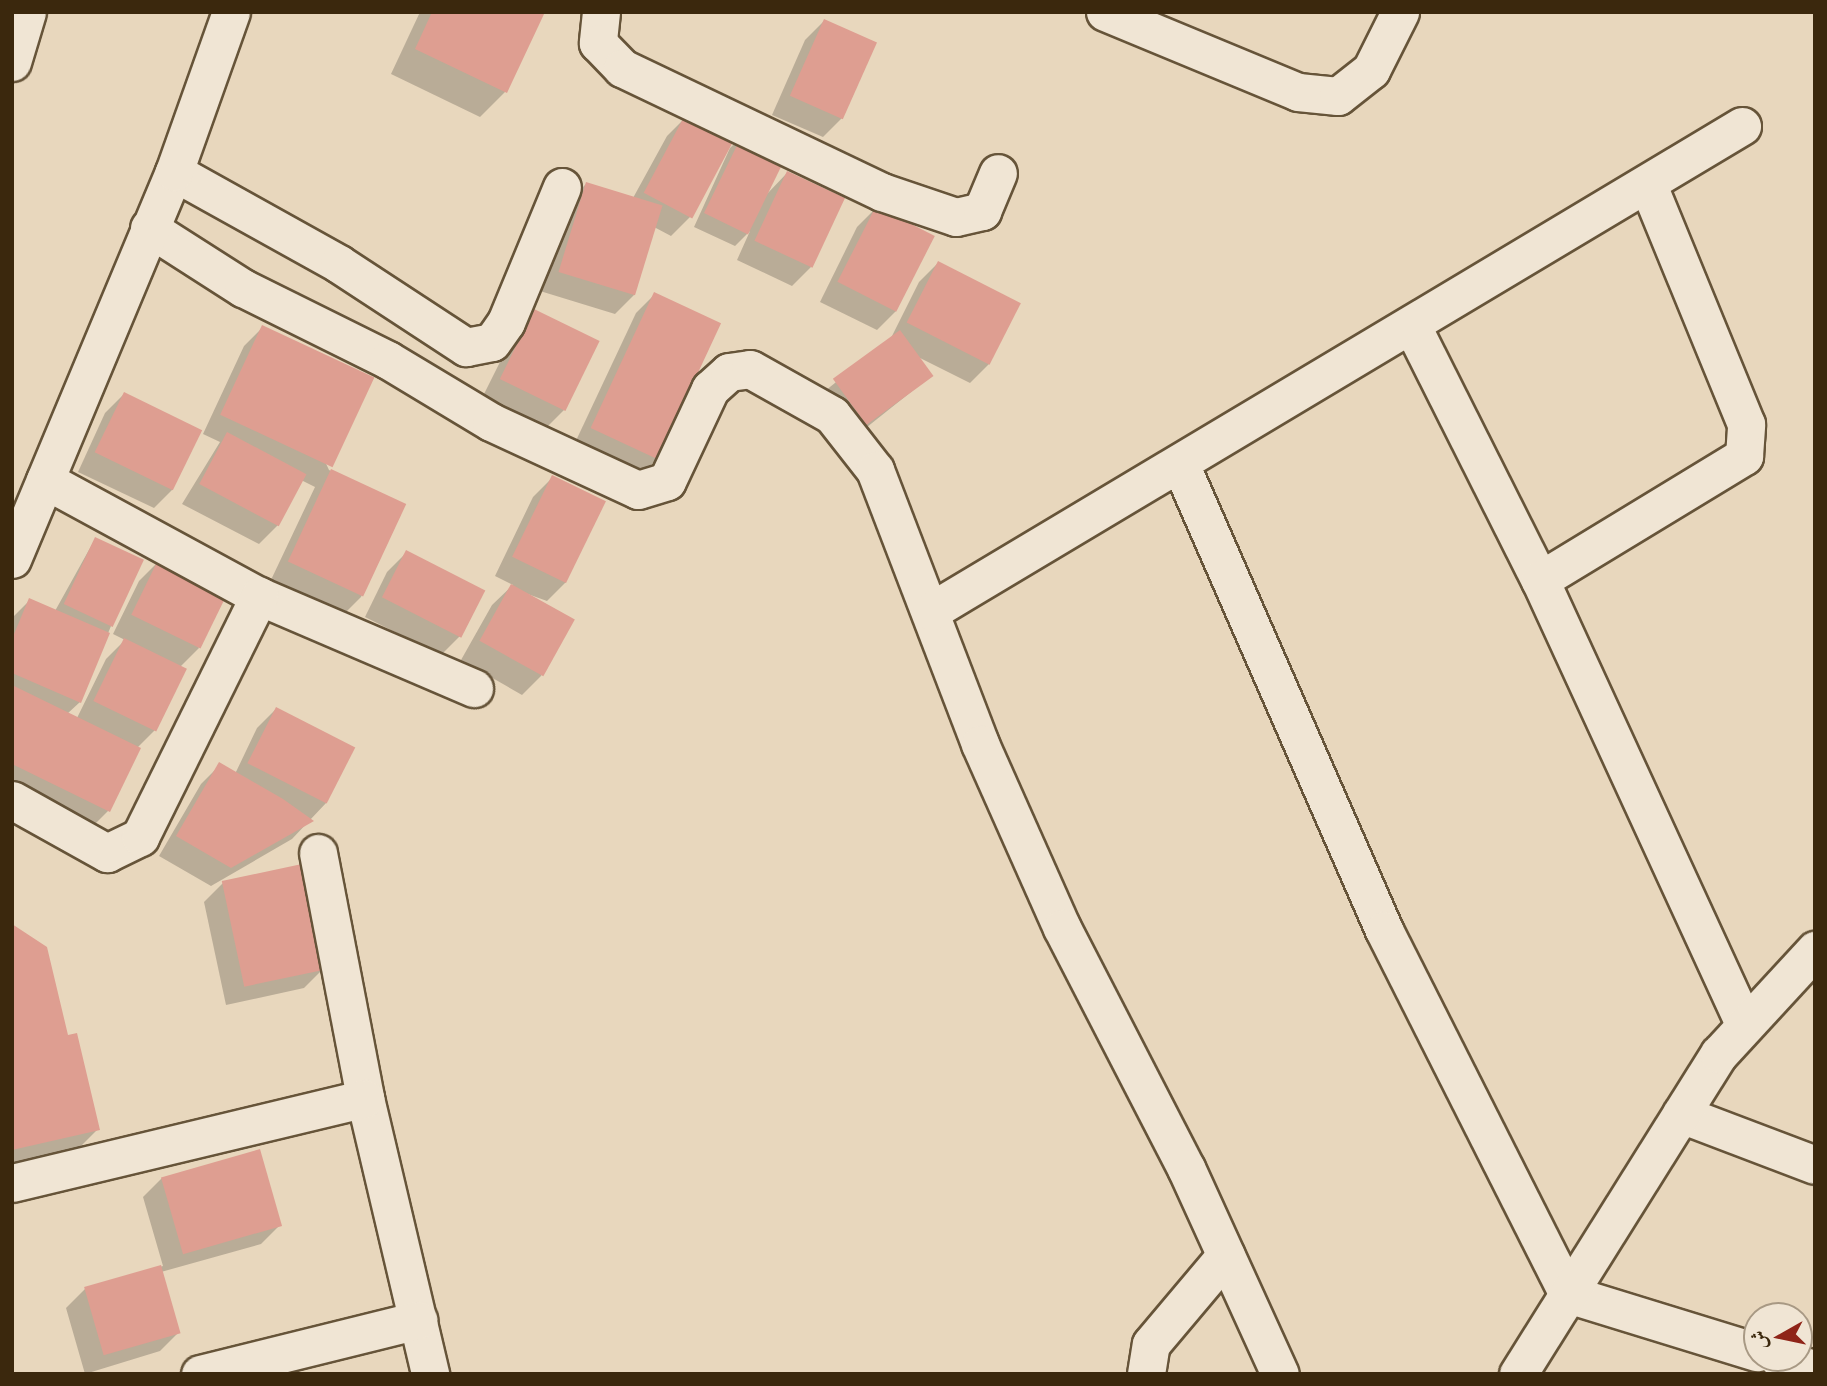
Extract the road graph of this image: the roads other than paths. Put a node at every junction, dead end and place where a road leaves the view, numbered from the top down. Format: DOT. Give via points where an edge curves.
graph roads {
  1 [pos="27,12"];
  2 [pos="231,12"];
  3 [pos="601,12"];
  4 [pos="1105,12"];
  5 [pos="1400,12"];
  6 [pos="12,62"];
  7 [pos="1742,126"];
  8 [pos="173,172"];
  9 [pos="998,173"];
  10 [pos="1647,185"];
  11 [pos="562,187"];
  12 [pos="149,228"];
  13 [pos="1413,328"];
  14 [pos="1181,466"];
  15 [pos="45,480"];
  16 [pos="12,559"];
  17 [pos="1540,580"];
  18 [pos="259,596"];
  19 [pos="932,611"];
  20 [pos="474,688"];
  21 [pos="12,800"];
  22 [pos="318,853"];
  23 [pos="1815,950"];
  24 [pos="1744,1024"];
  25 [pos="365,1098"];
  26 [pos="1681,1114"];
  27 [pos="1815,1164"];
  28 [pos="12,1183"];
  29 [pos="1226,1255"];
  30 [pos="1568,1294"];
  31 [pos="418,1320"];
  32 [pos="1743,1348"];
  33 [pos="200,1374"];
  34 [pos="430,1374"];
  35 [pos="1146,1374"];
  36 [pos="1280,1374"];
  37 [pos="1518,1374"];
  1 -- 6 [label="street"];
  2 -- 8 [label="street"];
  3 -- 9 [label="street" via="598,43 622,68 882,191 956,217 982,211"];
  4 -- 5 [label="street" via="1298,92 1338,96 1371,70"];
  7 -- 10 [label="street"];
  8 -- 11 [label="street" via="339,264 466,347 492,342 506,323"];
  8 -- 12 [label="street"];
  10 -- 13 [label="street"];
  10 -- 17 [label="street" via="1746,424 1744,456"];
  12 -- 15 [label="street"];
  12 -- 19 [label="street" via="243,288 388,360 491,422 638,490 667,481 710,389 729,372 750,369 832,415 875,470"];
  13 -- 14 [label="street"];
  13 -- 17 [label="street"];
  14 -- 19 [label="street"];
  14 -- 30 [label="street" via="1384,930"];
  15 -- 16 [label="street"];
  15 -- 18 [label="street"];
  17 -- 24 [label="street"];
  18 -- 20 [label="street"];
  18 -- 21 [label="street" via="140,837 107,853"];
  19 -- 29 [label="street" via="980,744 1062,928"];
  22 -- 25 [label="street"];
  23 -- 24 [label="street"];
  24 -- 26 [label="street"];
  25 -- 28 [label="street"];
  25 -- 31 [label="street"];
  26 -- 27 [label="street"];
  26 -- 30 [label="street"];
  29 -- 35 [label="street" via="1151,1344"];
  29 -- 36 [label="street"];
  30 -- 32 [label="street"];
  30 -- 37 [label="street"];
  31 -- 33 [label="street"];
  31 -- 34 [label="street"];
}
